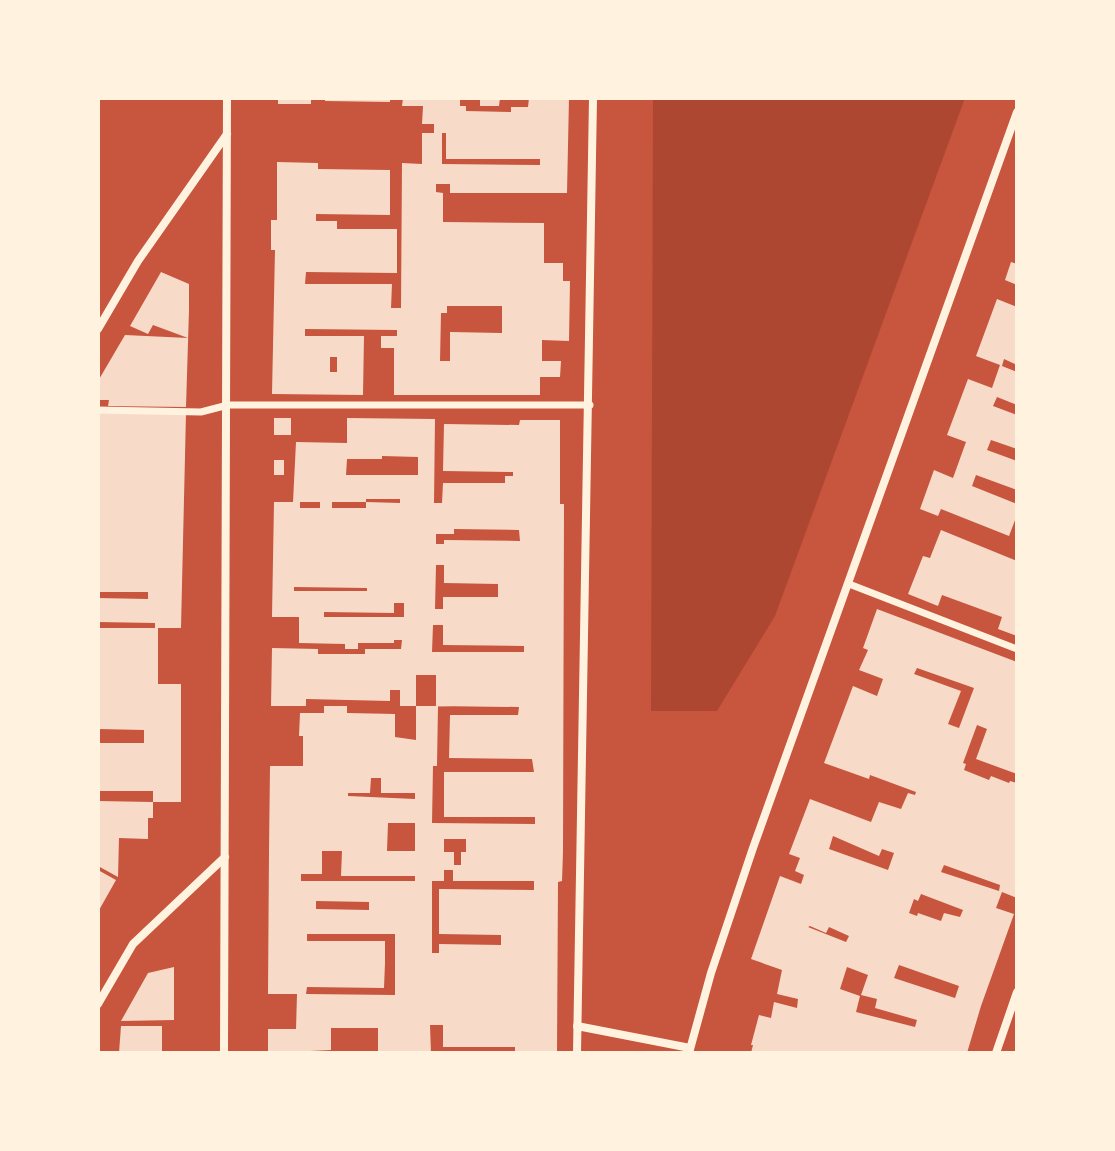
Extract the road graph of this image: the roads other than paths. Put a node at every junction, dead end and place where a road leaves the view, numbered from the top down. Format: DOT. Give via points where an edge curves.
graph roads {
  1 [pos="227,98"];
  2 [pos="593,98"];
  3 [pos="1017,112"];
  4 [pos="227,133"];
  5 [pos="98,329"];
  6 [pos="228,405"];
  7 [pos="590,405"];
  8 [pos="98,410"];
  9 [pos="849,584"];
  10 [pos="1017,649"];
  11 [pos="225,857"];
  12 [pos="1017,992"];
  13 [pos="98,1004"];
  14 [pos="577,1026"];
  15 [pos="690,1050"];
  16 [pos="224,1053"];
  17 [pos="577,1053"];
  18 [pos="996,1053"];
  1 -- 4 [label="street"];
  2 -- 7 [label="street"];
  3 -- 9 [label="street"];
  4 -- 5 [label="street"];
  4 -- 6 [label="street"];
  6 -- 7 [label="street"];
  6 -- 8 [label="street" via="201,412"];
  6 -- 11 [label="street"];
  7 -- 14 [label="street"];
  9 -- 10 [label="street"];
  9 -- 15 [label="street" via="753,848"];
  11 -- 13 [label="street" via="133,944"];
  11 -- 16 [label="street"];
  12 -- 18 [label="street"];
  14 -- 15 [label="street"];
  14 -- 17 [label="street"];
}
